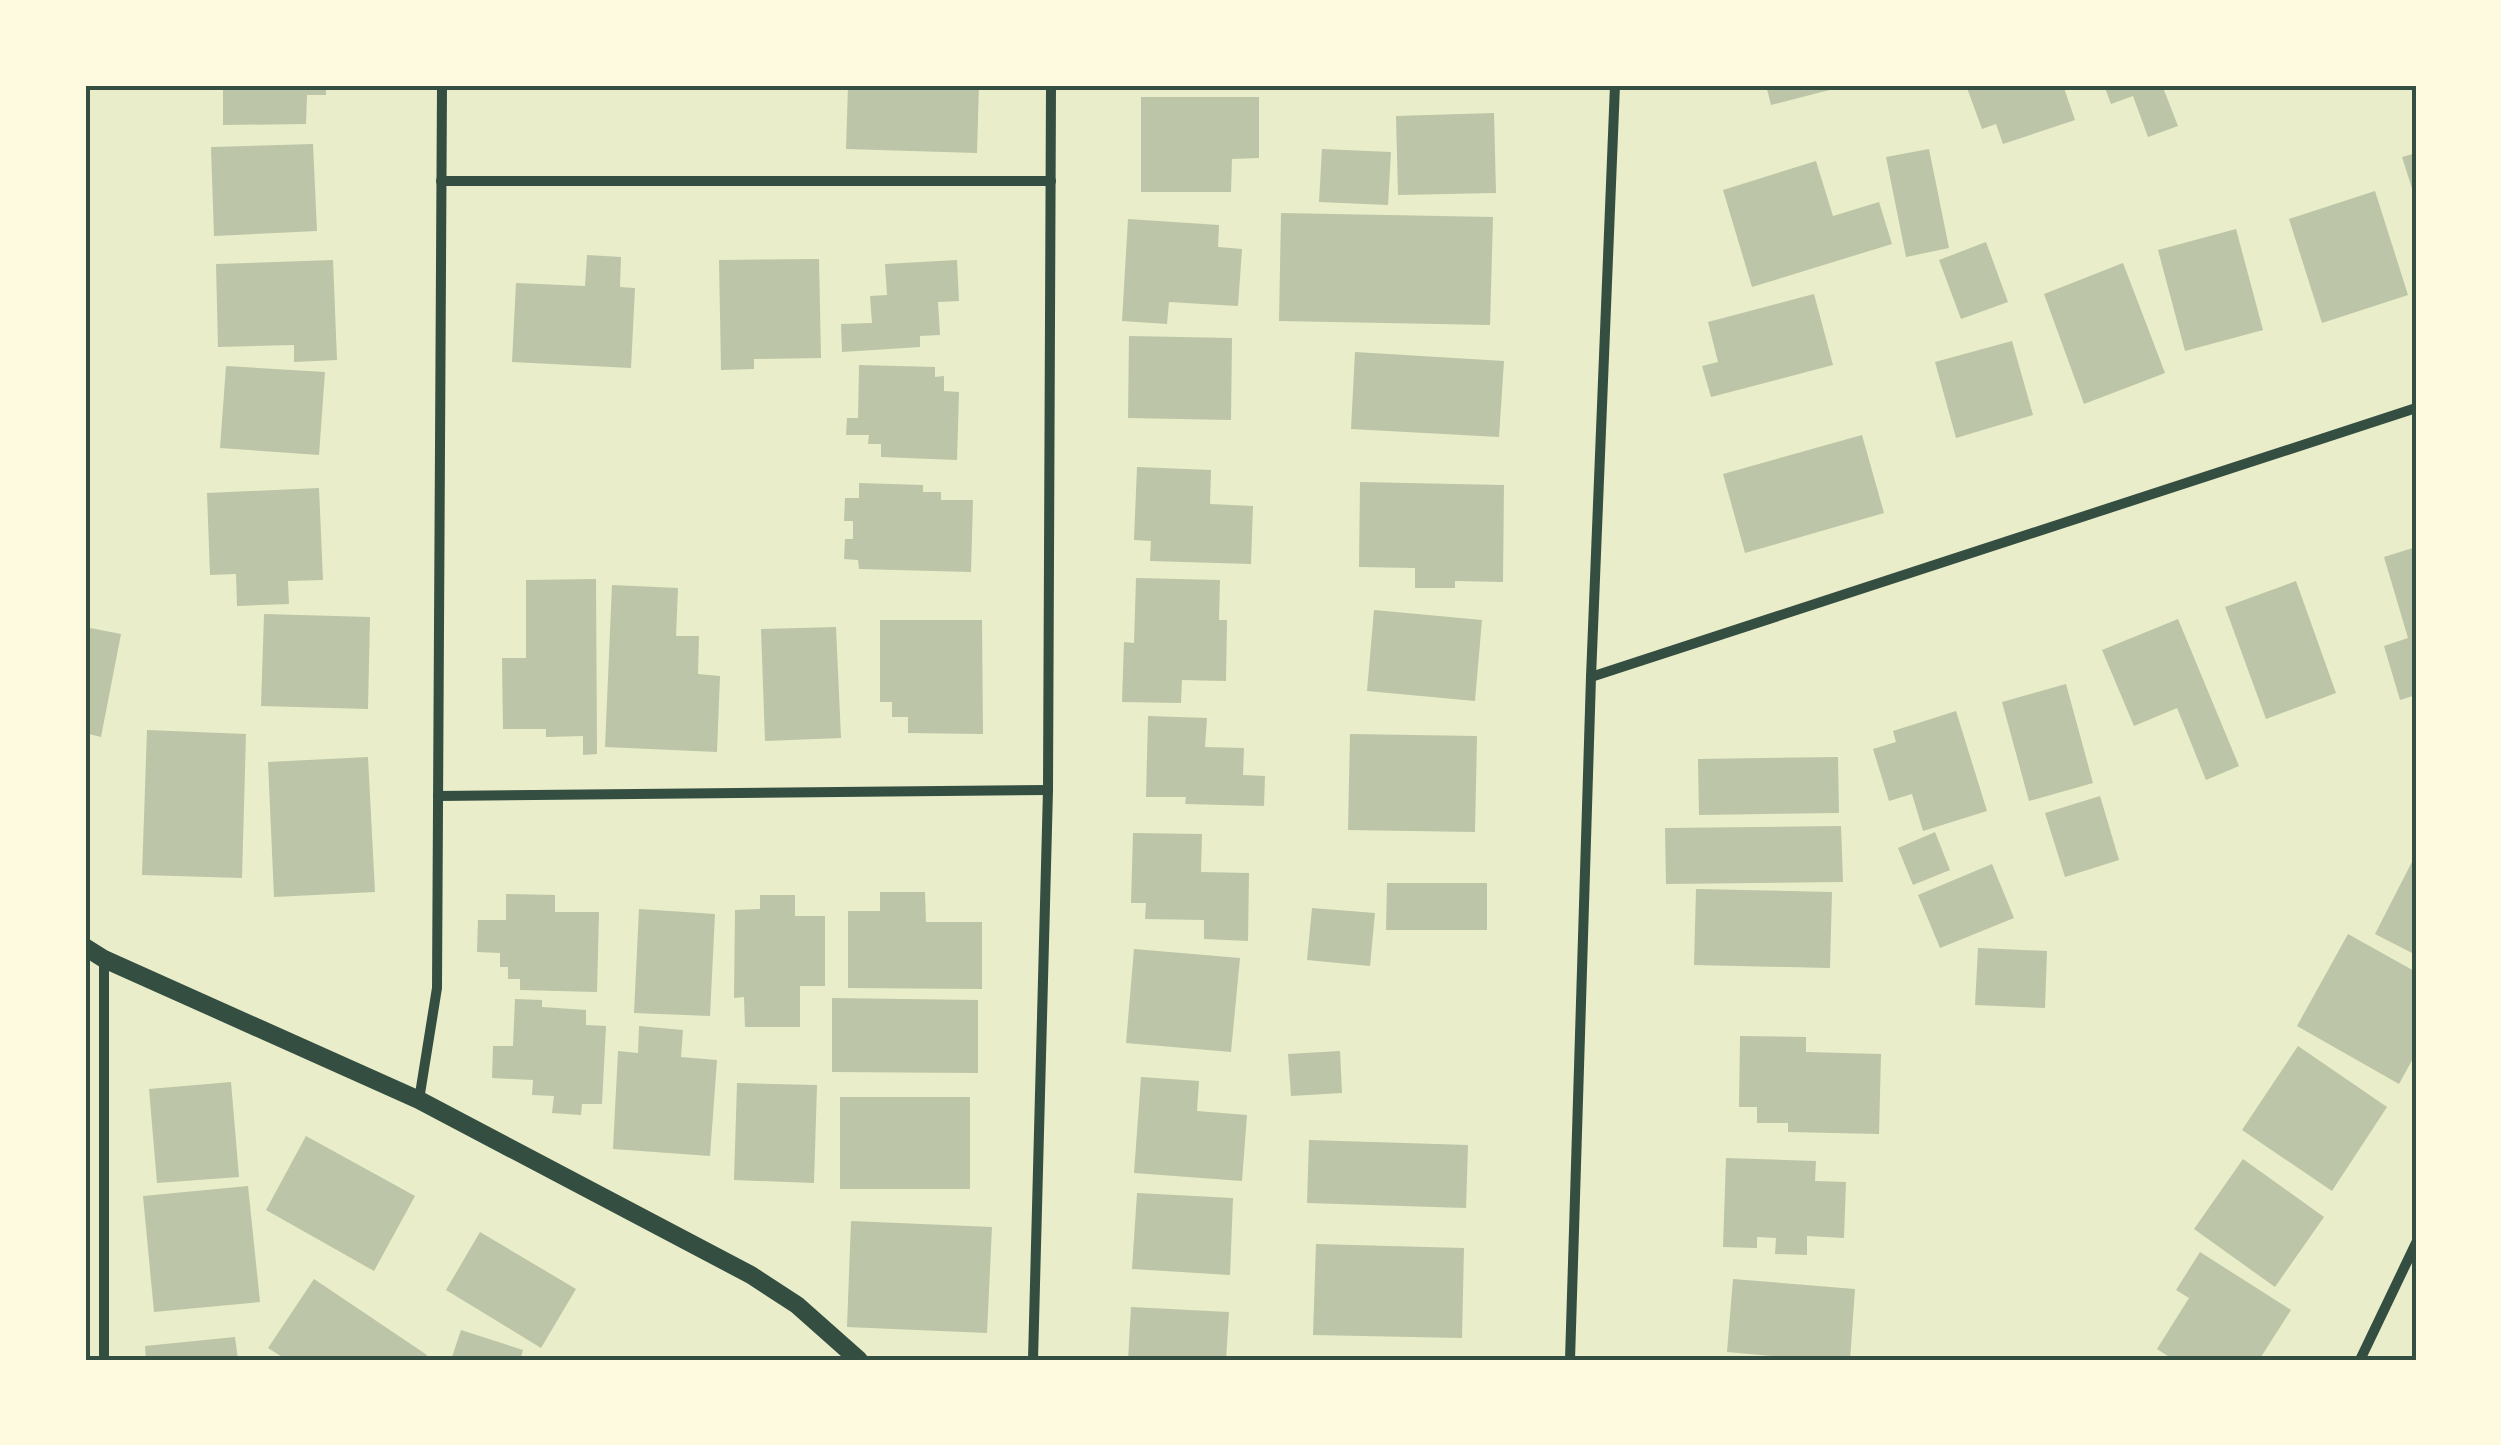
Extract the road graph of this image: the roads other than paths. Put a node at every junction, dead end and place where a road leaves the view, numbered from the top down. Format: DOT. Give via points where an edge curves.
graph roads {
  1 [pos="442,85"];
  2 [pos="1051,85"];
  3 [pos="1615,85"];
  4 [pos="441,181"];
  5 [pos="1051,181"];
  6 [pos="2416,408"];
  7 [pos="1590,677"];
  8 [pos="1048,790"];
  9 [pos="438,796"];
  10 [pos="85,947"];
  11 [pos="104,959"];
  12 [pos="418,1100"];
  13 [pos="2416,1243"];
  14 [pos="104,1360"];
  15 [pos="859,1360"];
  16 [pos="1033,1360"];
  17 [pos="1570,1360"];
  18 [pos="2360,1360"];
  1 -- 4 [label="street"];
  2 -- 5 [label="street"];
  3 -- 7 [label="street"];
  4 -- 5 [label="street"];
  4 -- 9 [label="street"];
  5 -- 8 [label="street"];
  6 -- 7 [label="street"];
  7 -- 17 [label="street"];
  8 -- 9 [label="street"];
  8 -- 16 [label="street"];
  9 -- 12 [label="street" via="437,988"];
  10 -- 11 [label="street"];
  11 -- 12 [label="street"];
  11 -- 14 [label="street"];
  12 -- 15 [label="street" via="751,1275"];
  13 -- 18 [label="street"];
}
